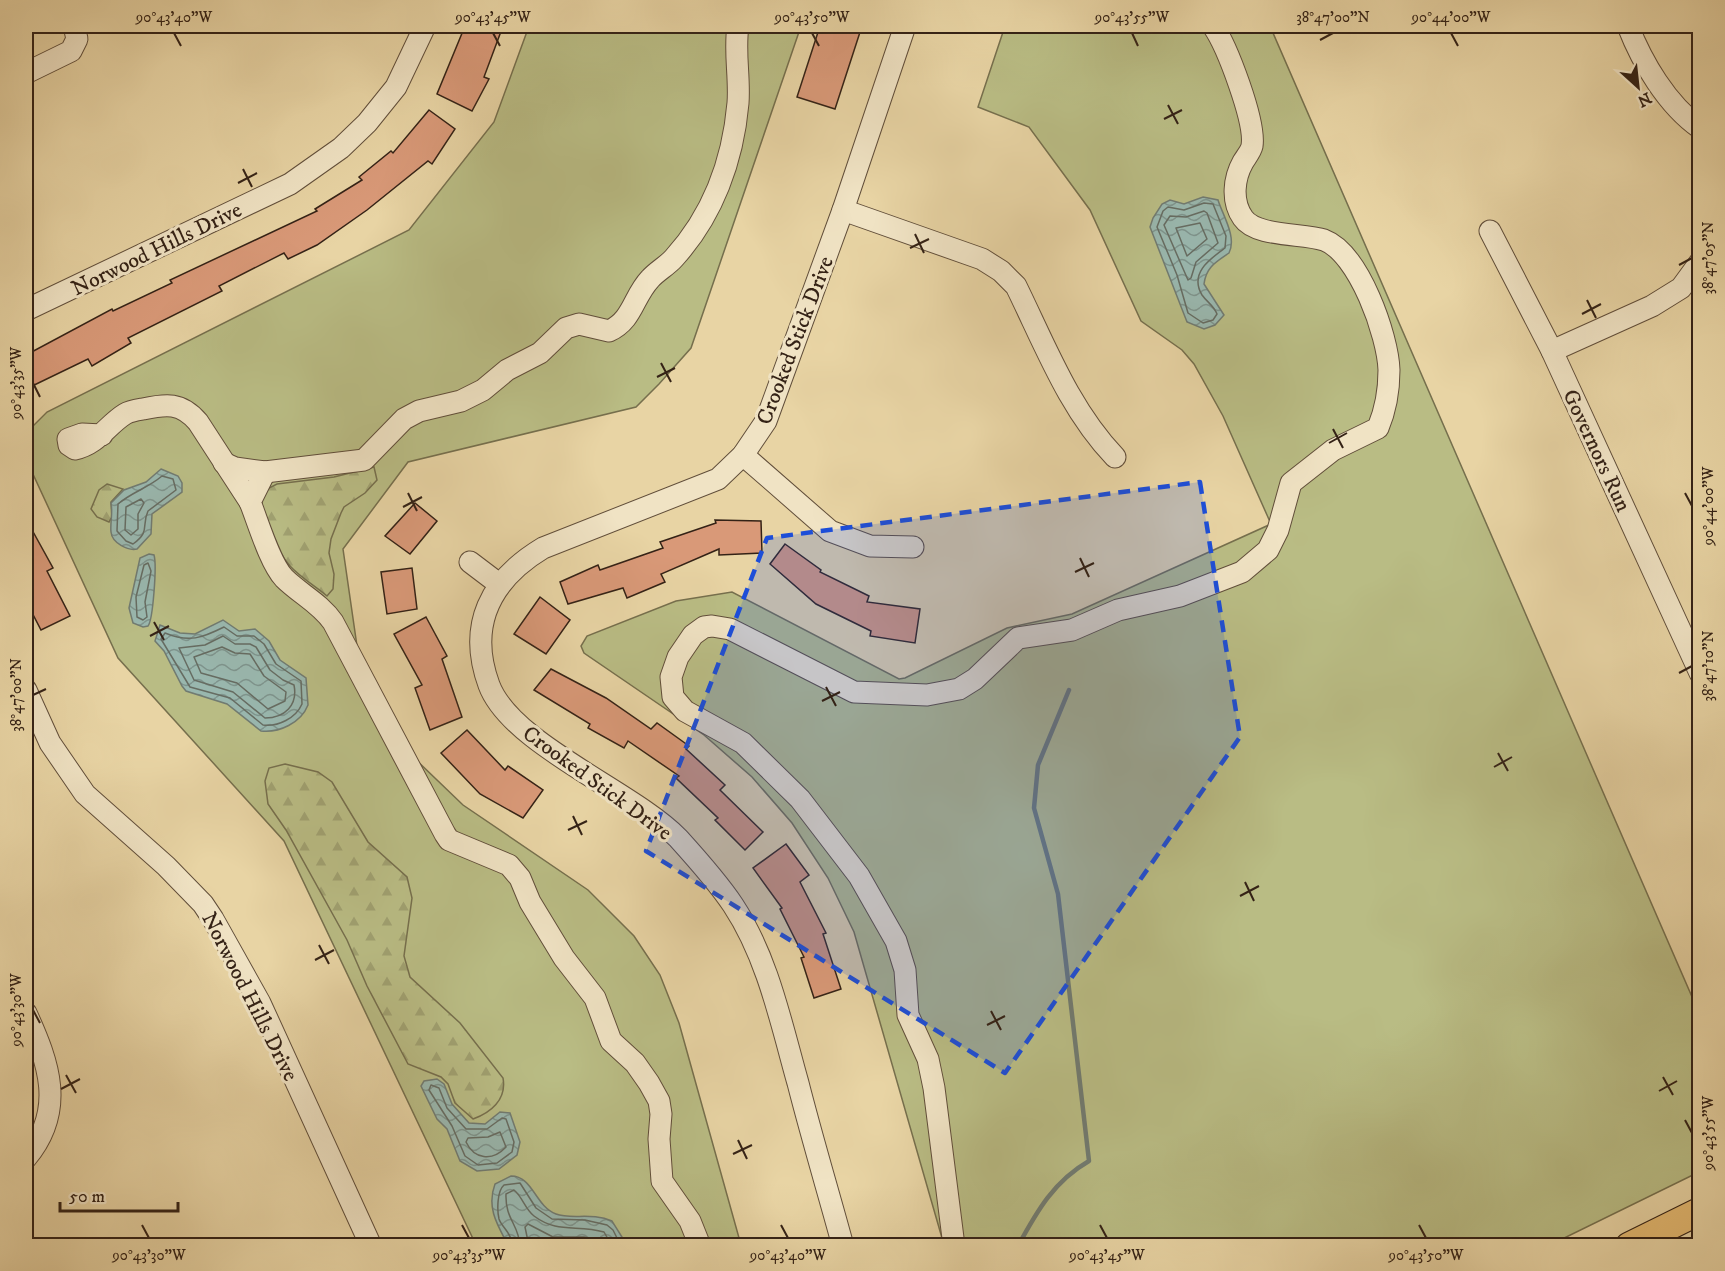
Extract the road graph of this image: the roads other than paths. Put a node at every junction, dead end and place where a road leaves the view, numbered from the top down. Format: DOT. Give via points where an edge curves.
graph roads {
  1 [pos="74,26"];
  2 [pos="425,26"];
  3 [pos="738,26"];
  4 [pos="904,26"];
  5 [pos="1213,26"];
  6 [pos="1628,26"];
  7 [pos="26,73"];
  8 [pos="1700,128"];
  9 [pos="843,210"];
  10 [pos="1490,231"];
  11 [pos="1700,262"];
  12 [pos="26,310"];
  13 [pos="1552,351"];
  14 [pos="102,435"];
  15 [pos="743,455"];
  16 [pos="1115,457"];
  17 [pos="224,463"];
  18 [pos="265,472"];
  19 [pos="250,502"];
  20 [pos="913,547"];
  21 [pos="470,562"];
  22 [pos="499,584"];
  23 [pos="1700,673"];
  24 [pos="26,690"];
  25 [pos="26,1012"];
  26 [pos="26,1158"];
  27 [pos="1700,1211"];
  28 [pos="371,1245"];
  29 [pos="700,1245"];
  30 [pos="843,1245"];
  31 [pos="954,1245"];
  32 [pos="1629,1245"];
  1 -- 7 [label="street" via="77,39 71,51"];
  2 -- 12 [label="street, Norwood Hills Drive" via="396,87 341,148 290,184"];
  3 -- 18 [label="street" via="738,103 722,180 685,245 649,280 626,321 609,331 579,324 566,327 540,353 507,370 483,390 404,419 364,460"];
  4 -- 9 [label="street, Crooked Stick Drive"];
  5 -- 31 [label="street" via="1244,96 1250,128 1252,146 1235,181 1243,219 1259,229 1325,240 1347,256 1382,331 1389,369 1387,406 1378,428 1333,450 1291,483 1268,550 1242,572 1180,596 1118,610 1072,630 1018,638 959,689 927,695 854,692 730,629 712,626 693,635 678,657 671,677 673,697 685,711 743,743 800,799 859,876 896,941 905,970 908,1015 927,1059 934,1088"];
  6 -- 8 [label="street" via="1669,96 1682,114"];
  9 -- 15 [label="street, Crooked Stick Drive" via="766,421"];
  9 -- 16 [label="street" via="982,259 1001,271 1016,286 1080,414"];
  10 -- 13 [label="street, Governors Run"];
  11 -- 13 [label="street" via="1681,288 1652,306"];
  13 -- 23 [label="street, Governors Run"];
  14 -- 17 [label="street" via="126,412 178,405 198,422"];
  15 -- 20 [label="street" via="830,531 870,546"];
  15 -- 22 [label="street, Crooked Stick Drive" via="718,479 543,548 518,563"];
  17 -- 18 [label="street"];
  17 -- 19 [label="street"];
  18 -- 19 [label="street"];
  19 -- 29 [label="street" via="284,578 333,622 449,840 509,865 520,878 564,958 595,998 611,1041 649,1083 661,1114 662,1181 690,1221"];
  21 -- 22 [label="street"];
  22 -- 30 [label="street, Crooked Stick Drive" via="486,605 480,646 490,687 511,720 676,837 711,876 739,917 767,974"];
  24 -- 28 [label="street, Norwood Hills Drive" via="50,743 85,794 166,866 213,919 260,1003"];
  25 -- 26 [label="street" via="49,1069 51,1093 42,1134"];
  27 -- 32 [label="main road"];
}
